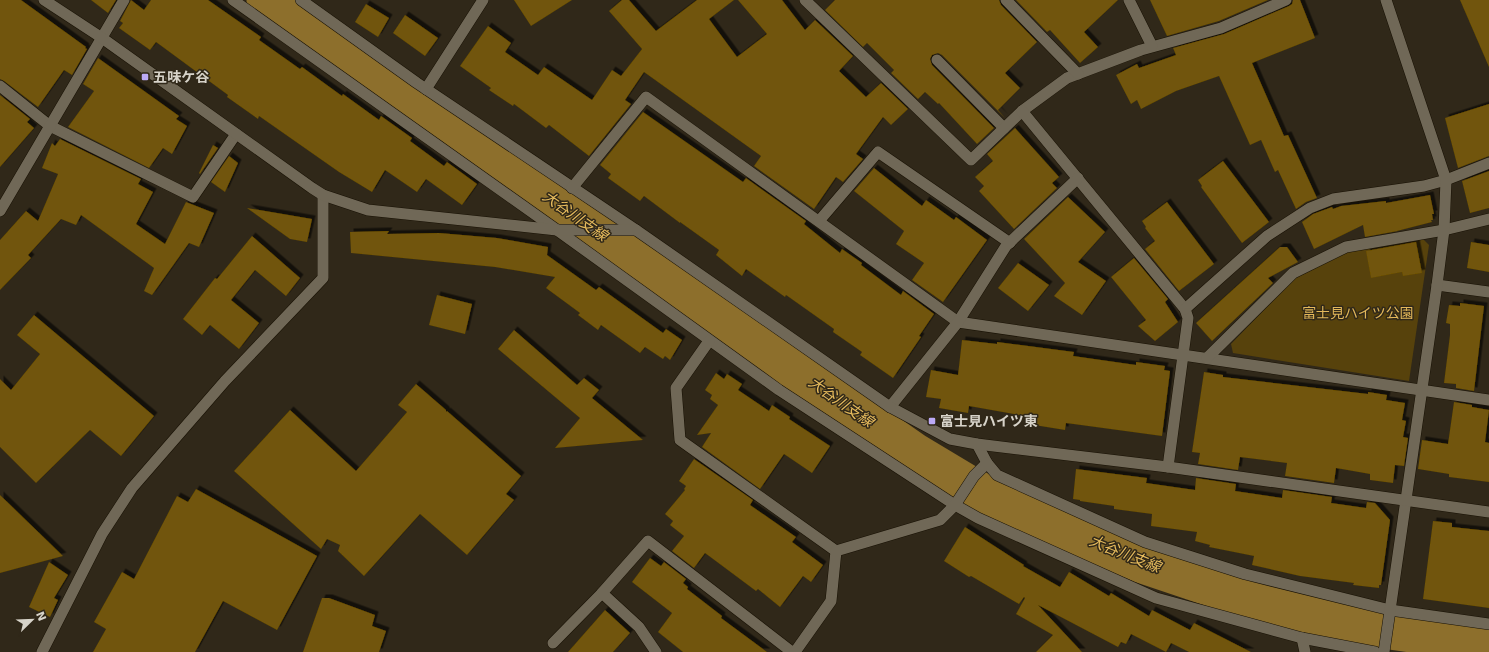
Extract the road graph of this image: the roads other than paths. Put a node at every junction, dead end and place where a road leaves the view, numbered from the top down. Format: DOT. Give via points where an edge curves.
graph roads {
  1 [pos="44,0"];
  2 [pos="124,0"];
  3 [pos="233,0"];
  4 [pos="301,0"];
  5 [pos="483,0"];
  6 [pos="807,0"];
  7 [pos="1006,0"];
  8 [pos="1129,0"];
  9 [pos="1286,0"];
  10 [pos="1386,0"];
  11 [pos="316,5"];
  12 [pos="102,38"];
  13 [pos="1152,46"];
  14 [pos="937,60"];
  15 [pos="1078,74"];
  16 [pos="0,86"];
  17 [pos="426,89"];
  18 [pos="1022,111"];
  19 [pos="50,126"];
  20 [pos="1004,128"];
  21 [pos="236,134"];
  22 [pos="1489,163"];
  23 [pos="1078,178"];
  24 [pos="1446,180"];
  25 [pos="572,188"];
  26 [pos="323,194"];
  27 [pos="0,211"];
  28 [pos="1489,219"];
  29 [pos="819,221"];
  30 [pos="558,230"];
  31 [pos="636,230"];
  32 [pos="1444,230"];
  33 [pos="1010,243"];
  34 [pos="1437,284"];
  35 [pos="1489,292"];
  36 [pos="1185,309"];
  37 [pos="958,322"];
  38 [pos="709,341"];
  39 [pos="1183,356"];
  40 [pos="1207,358"];
  41 [pos="1422,390"];
  42 [pos="1489,400"];
  43 [pos="890,407"];
  44 [pos="977,444"];
  45 [pos="987,463"];
  46 [pos="1168,467"];
  47 [pos="1406,500"];
  48 [pos="958,501"];
  49 [pos="1489,512"];
  50 [pos="836,551"];
  51 [pos="602,593"];
  52 [pos="1390,614"];
  53 [pos="1489,624"];
  54 [pos="1302,638"];
  55 [pos="553,643"];
  56 [pos="1385,647"];
  57 [pos="42,652"];
  58 [pos="656,652"];
  59 [pos="792,652"];
  60 [pos="795,652"];
  61 [pos="1305,652"];
  62 [pos="1375,652"];
  1 -- 12 [label="street"];
  2 -- 12 [label="street"];
  3 -- 30 [label="street"];
  4 -- 11 [label="street"];
  5 -- 17 [label="street"];
  6 -- 20 [label="street" via="971,160"];
  7 -- 15 [label="street"];
  8 -- 13 [label="street"];
  9 -- 13 [label="street" via="1221,28"];
  10 -- 24 [label="street"];
  11 -- 17 [label="street"];
  12 -- 19 [label="street"];
  12 -- 21 [label="street"];
  13 -- 15 [label="street"];
  14 -- 20 [label="street"];
  15 -- 18 [label="street" via="1067,78"];
  16 -- 19 [label="street"];
  17 -- 25 [label="street"];
  18 -- 20 [label="street"];
  18 -- 23 [label="street"];
  19 -- 21 [label="street" via="193,197"];
  19 -- 27 [label="street"];
  21 -- 26 [label="street"];
  22 -- 24 [label="street"];
  23 -- 33 [label="street"];
  23 -- 36 [label="street"];
  24 -- 32 [label="street"];
  24 -- 36 [label="street" via="1424,186 1333,199 1310,208 1267,236"];
  25 -- 29 [label="street" via="646,97"];
  25 -- 31 [label="street"];
  26 -- 30 [label="street" via="368,210"];
  26 -- 57 [label="street" via="323,278 225,381 132,488 102,534"];
  28 -- 32 [label="street"];
  29 -- 33 [label="street" via="878,152"];
  29 -- 37 [label="street"];
  30 -- 31 [label="street"];
  30 -- 38 [label="street"];
  31 -- 43 [label="street"];
  32 -- 34 [label="street"];
  32 -- 40 [label="street" via="1346,247 1293,273"];
  33 -- 37 [label="street"];
  34 -- 35 [label="street"];
  34 -- 41 [label="street"];
  36 -- 39 [label="street" via="1188,318"];
  37 -- 39 [label="street"];
  37 -- 43 [label="street"];
  38 -- 48 [label="street" via="779,390"];
  38 -- 50 [label="street" via="676,388 680,440"];
  39 -- 40 [label="street"];
  39 -- 46 [label="street"];
  40 -- 41 [label="street"];
  41 -- 42 [label="street"];
  41 -- 47 [label="street"];
  43 -- 44 [label="street" via="950,438"];
  44 -- 45 [label="street"];
  44 -- 46 [label="street"];
  45 -- 48 [label="street" via="974,476"];
  45 -- 52 [label="street" via="997,475 1145,542 1245,574"];
  46 -- 47 [label="street"];
  47 -- 49 [label="street"];
  47 -- 52 [label="street"];
  48 -- 50 [label="street" via="940,520"];
  48 -- 54 [label="street" via="978,518 1156,598"];
  50 -- 60 [label="street" via="831,601"];
  51 -- 55 [label="street"];
  51 -- 58 [label="street" via="639,626"];
  51 -- 59 [label="street" via="648,541"];
  52 -- 53 [label="street"];
  52 -- 56 [label="street"];
  54 -- 61 [label="street"];
  54 -- 62 [label="street"];
}
